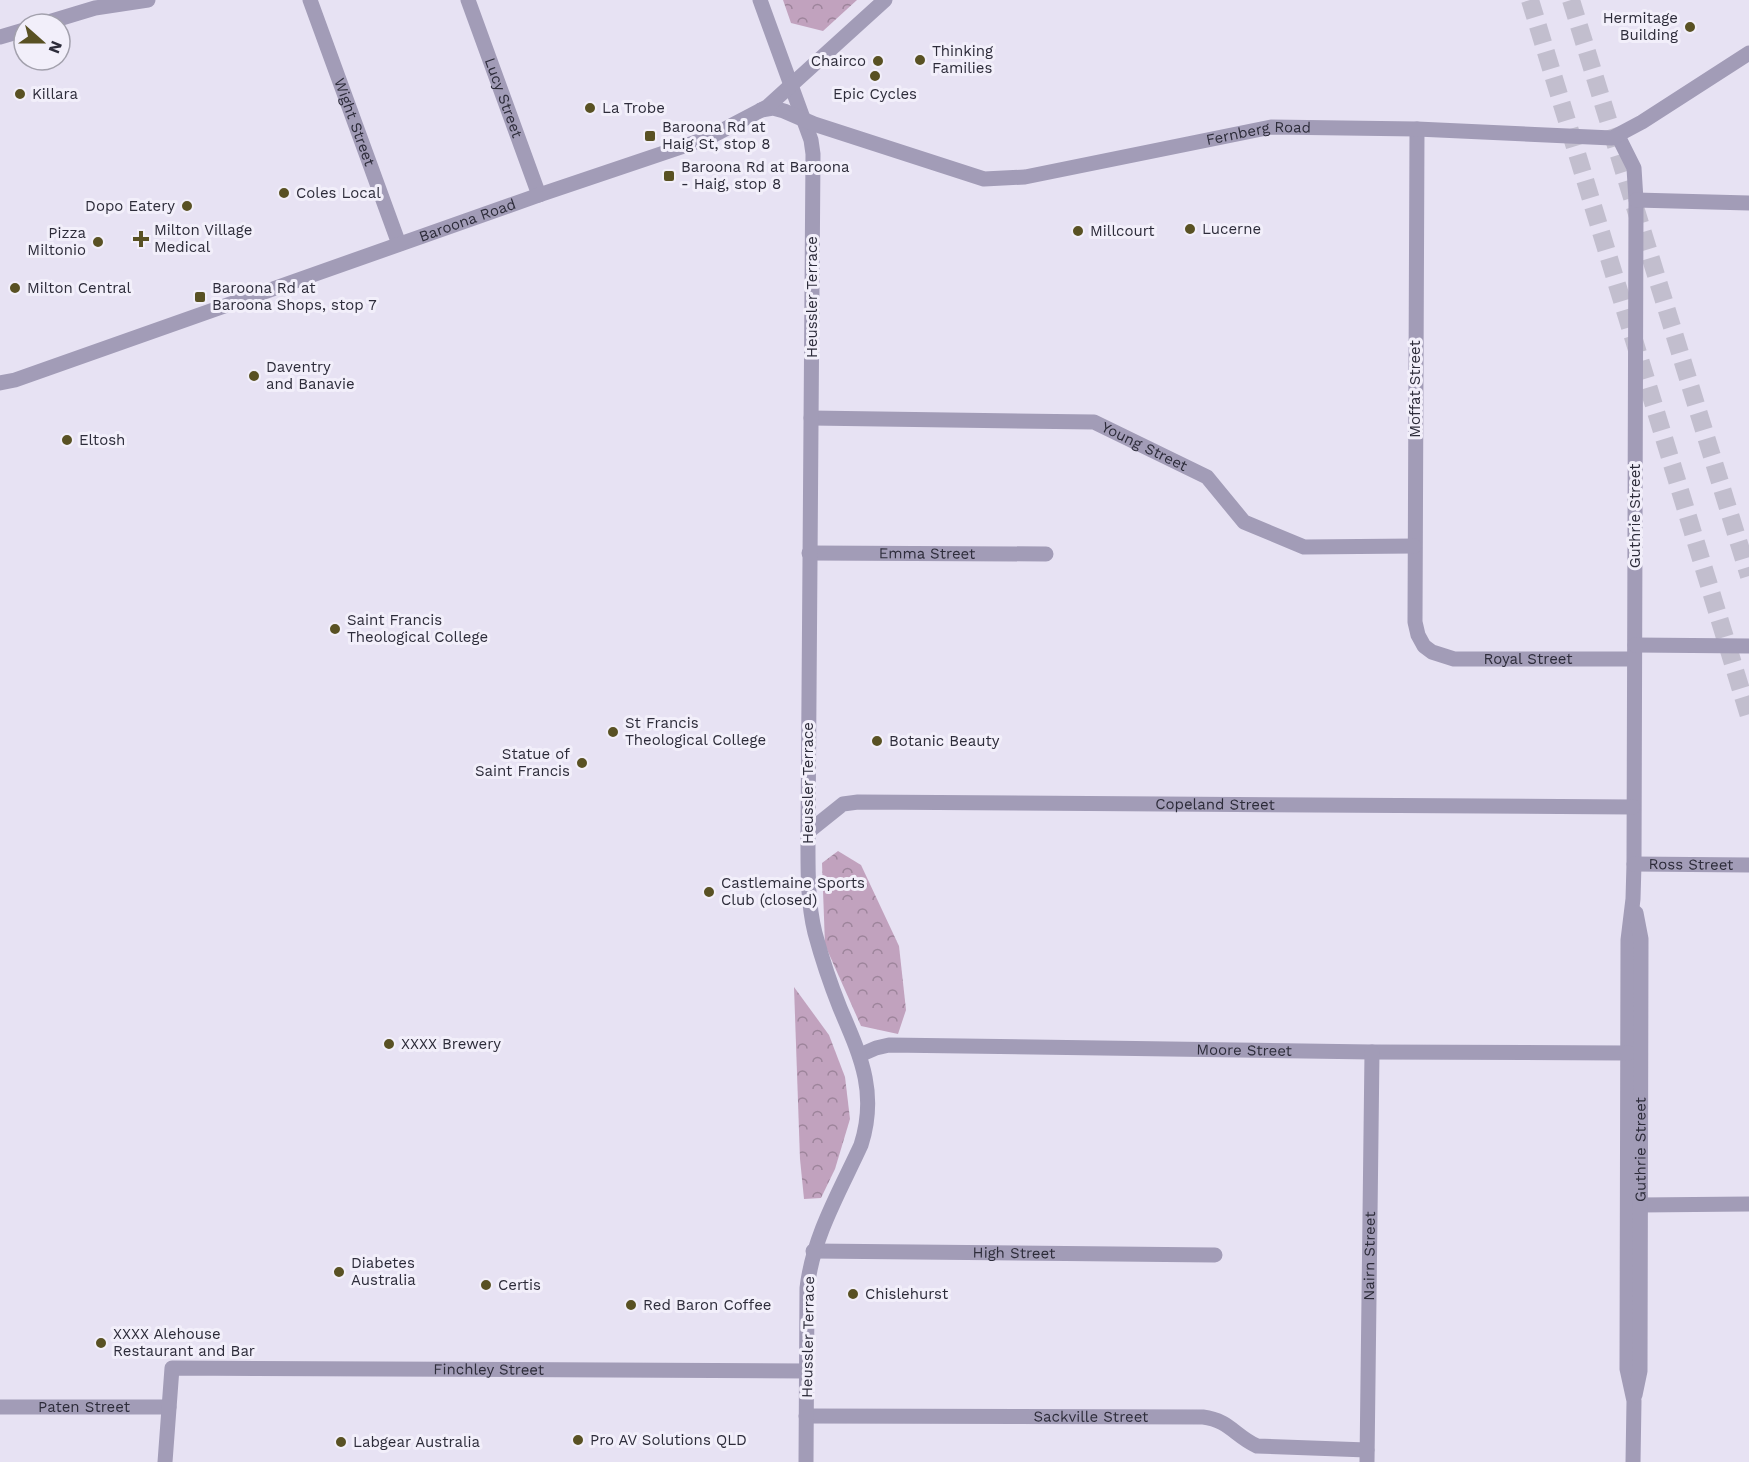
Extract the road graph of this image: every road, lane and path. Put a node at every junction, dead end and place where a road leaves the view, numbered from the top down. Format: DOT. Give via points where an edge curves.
graph roads {
  1 [pos="148,0"];
  2 [pos="310,0"];
  3 [pos="468,0"];
  4 [pos="760,0"];
  5 [pos="885,0"];
  6 [pos="72,15"];
  7 [pos="1749,53"];
  8 [pos="791,86"];
  9 [pos="761,110"];
  10 [pos="803,119"];
  11 [pos="1417,129"];
  12 [pos="1618,136"];
  13 [pos="539,195"];
  14 [pos="1636,200"];
  15 [pos="1749,203"];
  16 [pos="399,244"];
  17 [pos="8,382"];
  18 [pos="0,391"];
  19 [pos="811,418"];
  20 [pos="1414,546"];
  21 [pos="809,553"];
  22 [pos="1046,554"];
  23 [pos="1424,646"];
  24 [pos="1749,646"];
  25 [pos="1634,652"];
  26 [pos="1633,807"];
  27 [pos="808,832"];
  28 [pos="1634,864"];
  29 [pos="1749,865"];
  30 [pos="1633,899"];
  31 [pos="1372,1052"];
  32 [pos="1628,1053"];
  33 [pos="860,1055"];
  34 [pos="1749,1204"];
  35 [pos="1640,1205"];
  36 [pos="813,1251"];
  37 [pos="1215,1255"];
  38 [pos="806,1371"];
  39 [pos="1634,1401"];
  40 [pos="0,1407"];
  41 [pos="169,1407"];
  42 [pos="806,1416"];
  43 [pos="1367,1456"];
  44 [pos="165,1462"];
  45 [pos="806,1462"];
  46 [pos="1633,1462"];
  1 -- 6 [label="street"];
  2 -- 16 [label="street, Wight Street"];
  3 -- 13 [label="street, Lucy Street"];
  4 -- 8 [label="street, Heussler Terrace"];
  5 -- 8 [label="street, Baroona Road"];
  7 -- 12 [label="street, Fernberg Road"];
  8 -- 9 [label="street, Baroona Road"];
  8 -- 10 [label="street, Heussler Terrace"];
  9 -- 10 [label="street, Fernberg Road" via="778,109"];
  9 -- 13 [label="street, Baroona Road" via="697,142"];
  10 -- 11 [label="street, Fernberg Road" via="984,179 1025,177 1271,127"];
  10 -- 19 [label="street, Heussler Terrace" via="813,154"];
  11 -- 12 [label="street, Fernberg Road"];
  11 -- 20 [label="street, Moffat Street"];
  12 -- 14 [label="street, Guthrie Street" via="1634,168"];
  13 -- 16 [label="street, Baroona Road"];
  14 -- 15 [label="street"];
  14 -- 25 [label="street, Guthrie Street"];
  16 -- 17 [label="street, Baroona Road"];
  17 -- 18 [label="street, Baroona Road"];
  19 -- 20 [label="street, Young Street" via="1094,422 1207,477 1244,522 1294,543"];
  19 -- 21 [label="street, Heussler Terrace"];
  20 -- 23 [label="street, Moffat Street" via="1415,622"];
  21 -- 22 [label="street, Emma Street"];
  21 -- 27 [label="street, Heussler Terrace"];
  23 -- 25 [label="street, Royal Street" via="1454,659"];
  24 -- 25 [label="street, Royal Street"];
  25 -- 26 [label="street, Guthrie Street"];
  26 -- 27 [label="street, Copeland Street" via="858,802 843,804"];
  26 -- 28 [label="street, Guthrie Street"];
  27 -- 33 [label="street, Heussler Terrace" via="814,930 829,980"];
  28 -- 29 [label="street, Ross Street"];
  28 -- 30 [label="street, Guthrie Street"];
  30 -- 32 [label="street, Guthrie Street" via="1628,940"];
  30 -- 35 [label="street, Guthrie Street" via="1641,939"];
  31 -- 32 [label="street, Moore Street"];
  31 -- 33 [label="street, Moore Street" via="889,1045"];
  31 -- 43 [label="street, Nairn Street"];
  32 -- 39 [label="street, Guthrie Street" via="1627,1369"];
  33 -- 36 [label="street, Heussler Terrace" via="869,1097 866,1129"];
  34 -- 35 [label="street"];
  35 -- 39 [label="street, Guthrie Street" via="1640,1371"];
  36 -- 37 [label="street, High Street"];
  36 -- 38 [label="street, Heussler Terrace" via="807,1288"];
  38 -- 41 [label="street, Finchley Street" via="172,1368"];
  38 -- 42 [label="street, Heussler Terrace"];
  39 -- 46 [label="street, Guthrie Street"];
  40 -- 41 [label="street, Paten Street"];
  41 -- 44 [label="street"];
  42 -- 43 [label="street, Sackville Street" via="1203,1417 1225,1423 1251,1444 1263,1448"];
  42 -- 45 [label="street, Heussler Terrace"];
}
